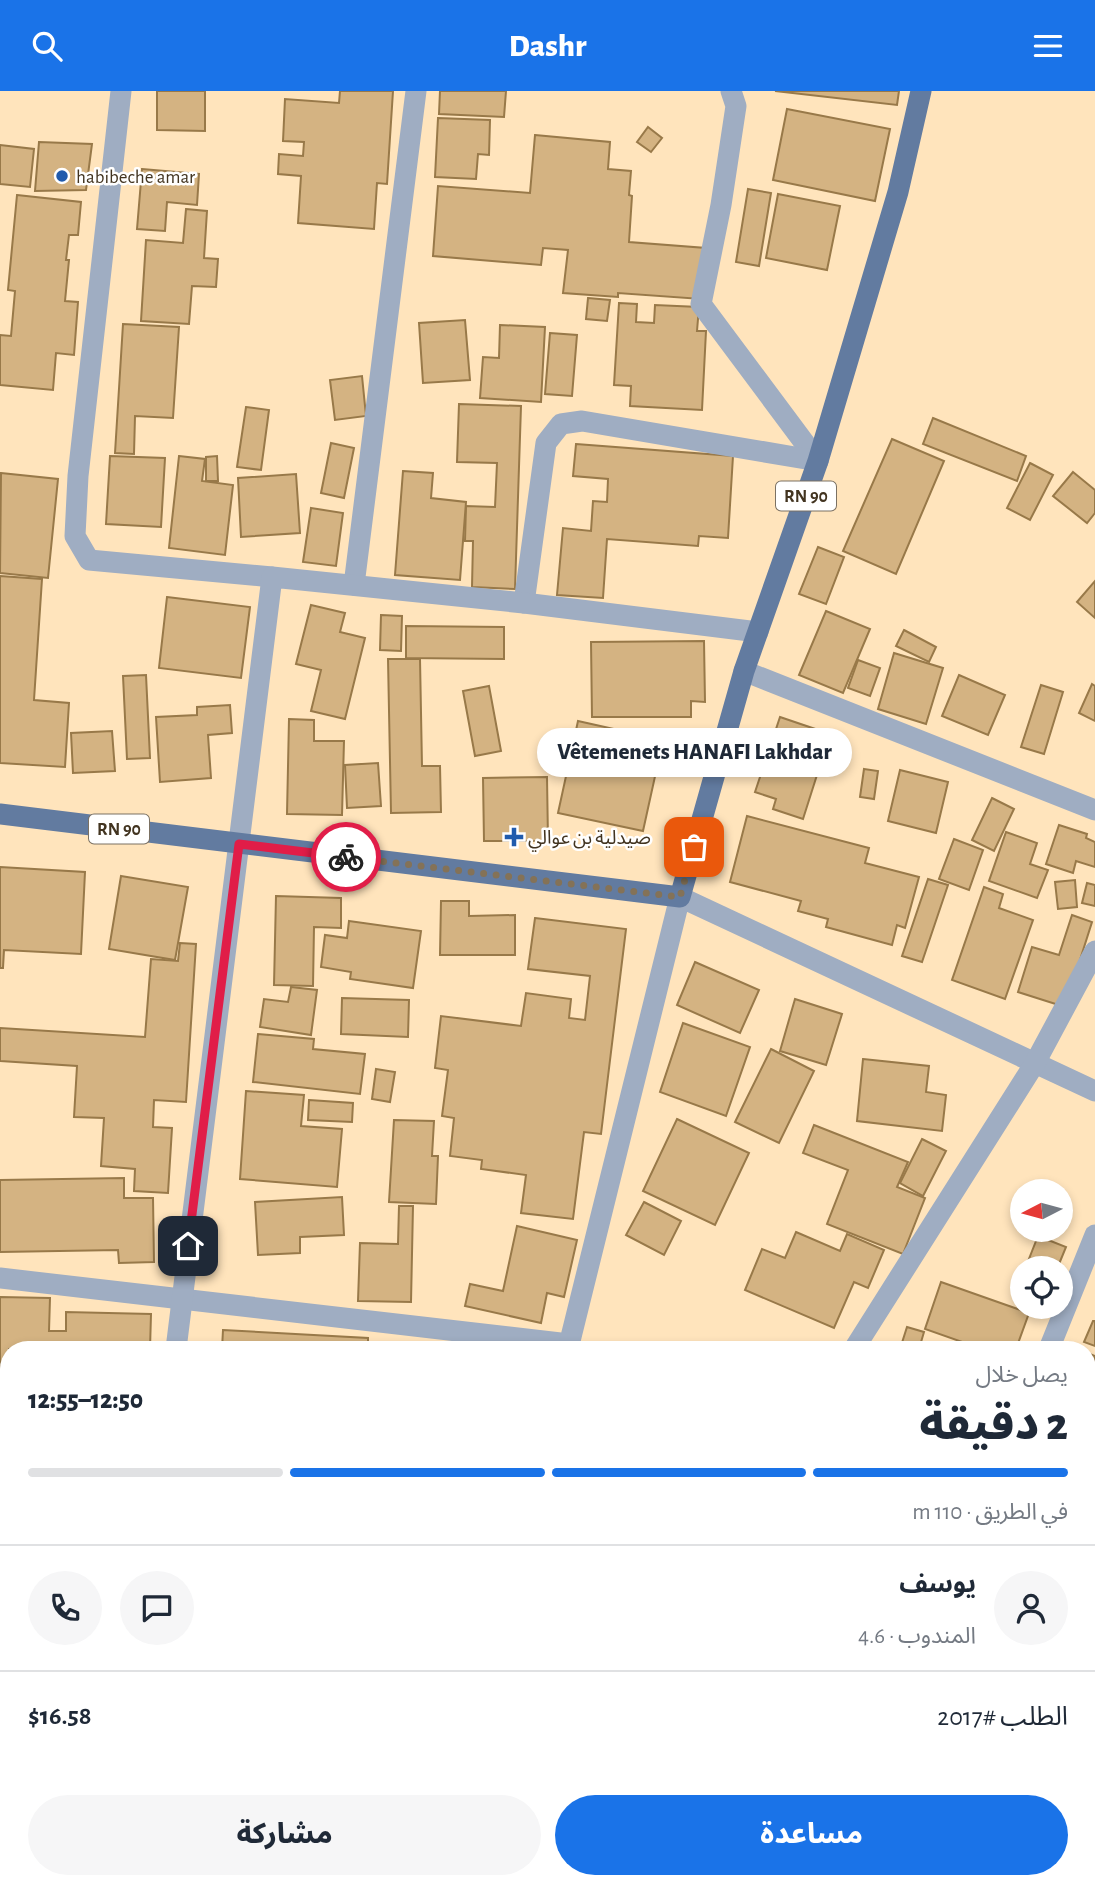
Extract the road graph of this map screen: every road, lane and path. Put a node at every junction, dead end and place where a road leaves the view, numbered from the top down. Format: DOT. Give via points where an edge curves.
graph roads {
  1 [pos="121,91"];
  2 [pos="416,91"];
  3 [pos="731,91"];
  4 [pos="921,91"];
  5 [pos="818,461"];
  6 [pos="272,577"];
  7 [pos="354,585"];
  8 [pos="524,603"];
  9 [pos="758,632"];
  10 [pos="744,671"];
  11 [pos="1095,810"];
  12 [pos="0,814"];
  13 [pos="239,844"];
  14 [pos="680,897"];
  15 [pos="1095,951"];
  16 [pos="1035,1063"];
  17 [pos="1095,1091"];
  18 [pos="1095,1235"];
  19 [pos="0,1278"];
  20 [pos="181,1299"];
  21 [pos="177,1341"];
  22 [pos="520,1341"];
  23 [pos="569,1341"];
  24 [pos="859,1341"];
  25 [pos="1052,1341"];
  1 -- 6 [label="street" via="75,536 89,560"];
  2 -- 7 [label="street"];
  3 -- 5 [label="street" via="736,106 701,304"];
  4 -- 5 [label="main road, RN 90" via="898,192"];
  5 -- 8 [label="street" via="608,424 561,424 546,443"];
  5 -- 9 [label="main road, RN 90"];
  6 -- 7 [label="street"];
  6 -- 13 [label="street"];
  7 -- 8 [label="street"];
  8 -- 9 [label="street"];
  9 -- 10 [label="main road, RN 90"];
  10 -- 11 [label="street"];
  10 -- 14 [label="main road, RN 90"];
  12 -- 13 [label="main road, RN 90"];
  13 -- 14 [label="main road, RN 90"];
  13 -- 20 [label="street"];
  14 -- 16 [label="street"];
  14 -- 23 [label="street, RN 90"];
  15 -- 16 [label="street"];
  16 -- 17 [label="street"];
  16 -- 24 [label="street"];
  18 -- 25 [label="street"];
  19 -- 20 [label="street"];
  20 -- 21 [label="street"];
  20 -- 22 [label="street"];
}
